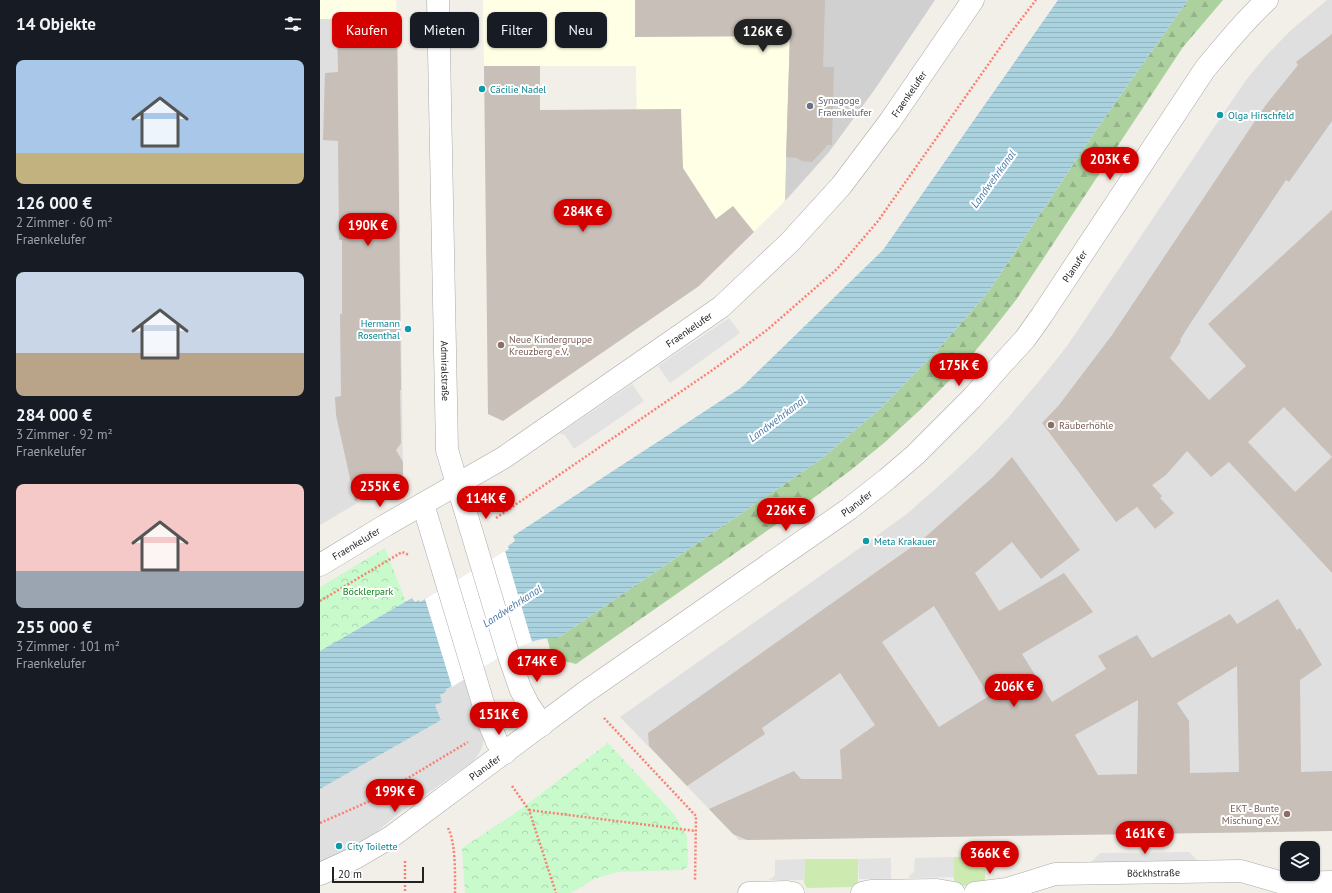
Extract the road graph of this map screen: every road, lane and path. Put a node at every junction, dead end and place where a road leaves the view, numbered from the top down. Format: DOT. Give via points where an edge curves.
graph roads {
  1 [pos="438,0"];
  2 [pos="973,0"];
  3 [pos="1267,0"];
  4 [pos="457,485"];
  5 [pos="523,500"];
  6 [pos="424,504"];
  7 [pos="473,534"];
  8 [pos="416,558"];
  9 [pos="320,565"];
  10 [pos="320,601"];
  11 [pos="604,718"];
  12 [pos="542,725"];
  13 [pos="456,749"];
  14 [pos="505,753"];
  15 [pos="512,786"];
  16 [pos="434,806"];
  17 [pos="529,810"];
  18 [pos="320,823"];
  19 [pos="696,831"];
  20 [pos="405,861"];
  21 [pos="320,874"];
  22 [pos="696,881"];
  23 [pos="1332,882"];
  24 [pos="405,893"];
  25 [pos="455,893"];
  26 [pos="556,893"];
  27 [pos="750,893"];
  28 [pos="793,893"];
  29 [pos="862,893"];
  30 [pos="954,893"];
  31 [pos="975,893"];
  1 -- 4 [label="street, Admiralstraße" via="447,450"];
  2 -- 4 [label="street, Fraenkelufer" via="890,121 841,186 790,242 721,307 503,458"];
  3 -- 12 [label="street, Planufer" via="1225,44 1205,70 1042,315 972,398 915,455 849,509 588,690"];
  4 -- 6 [label="street, Fraenkelufer"];
  4 -- 7 [label="street, Admiralstraße"];
  5 -- 7 [label="path"];
  6 -- 9 [label="street, Fraenkelufer"];
  6 -- 14 [label="street" via="491,728"];
  7 -- 12 [label="street, Admiralstraße" via="520,688"];
  8 -- 10 [label="path" via="402,552"];
  11 -- 19 [label="path" via="696,816"];
  12 -- 14 [label="street, Planufer"];
  13 -- 18 [label="path" via="370,801"];
  14 -- 16 [label="street, Planufer"];
  15 -- 17 [label="path"];
  16 -- 21 [label="street, Planufer" via="375,847"];
  16 -- 25 [label="path" via="450,832"];
  17 -- 19 [label="path"];
  17 -- 26 [label="path"];
  19 -- 22 [label="path"];
  20 -- 24 [label="path"];
  23 -- 31 [label="street, Böckhstraße" via="1283,883 1241,871 1054,874 1007,889"];
  27 -- 28 [label="street"];
  29 -- 30 [label="street" via="937,890"];
}
